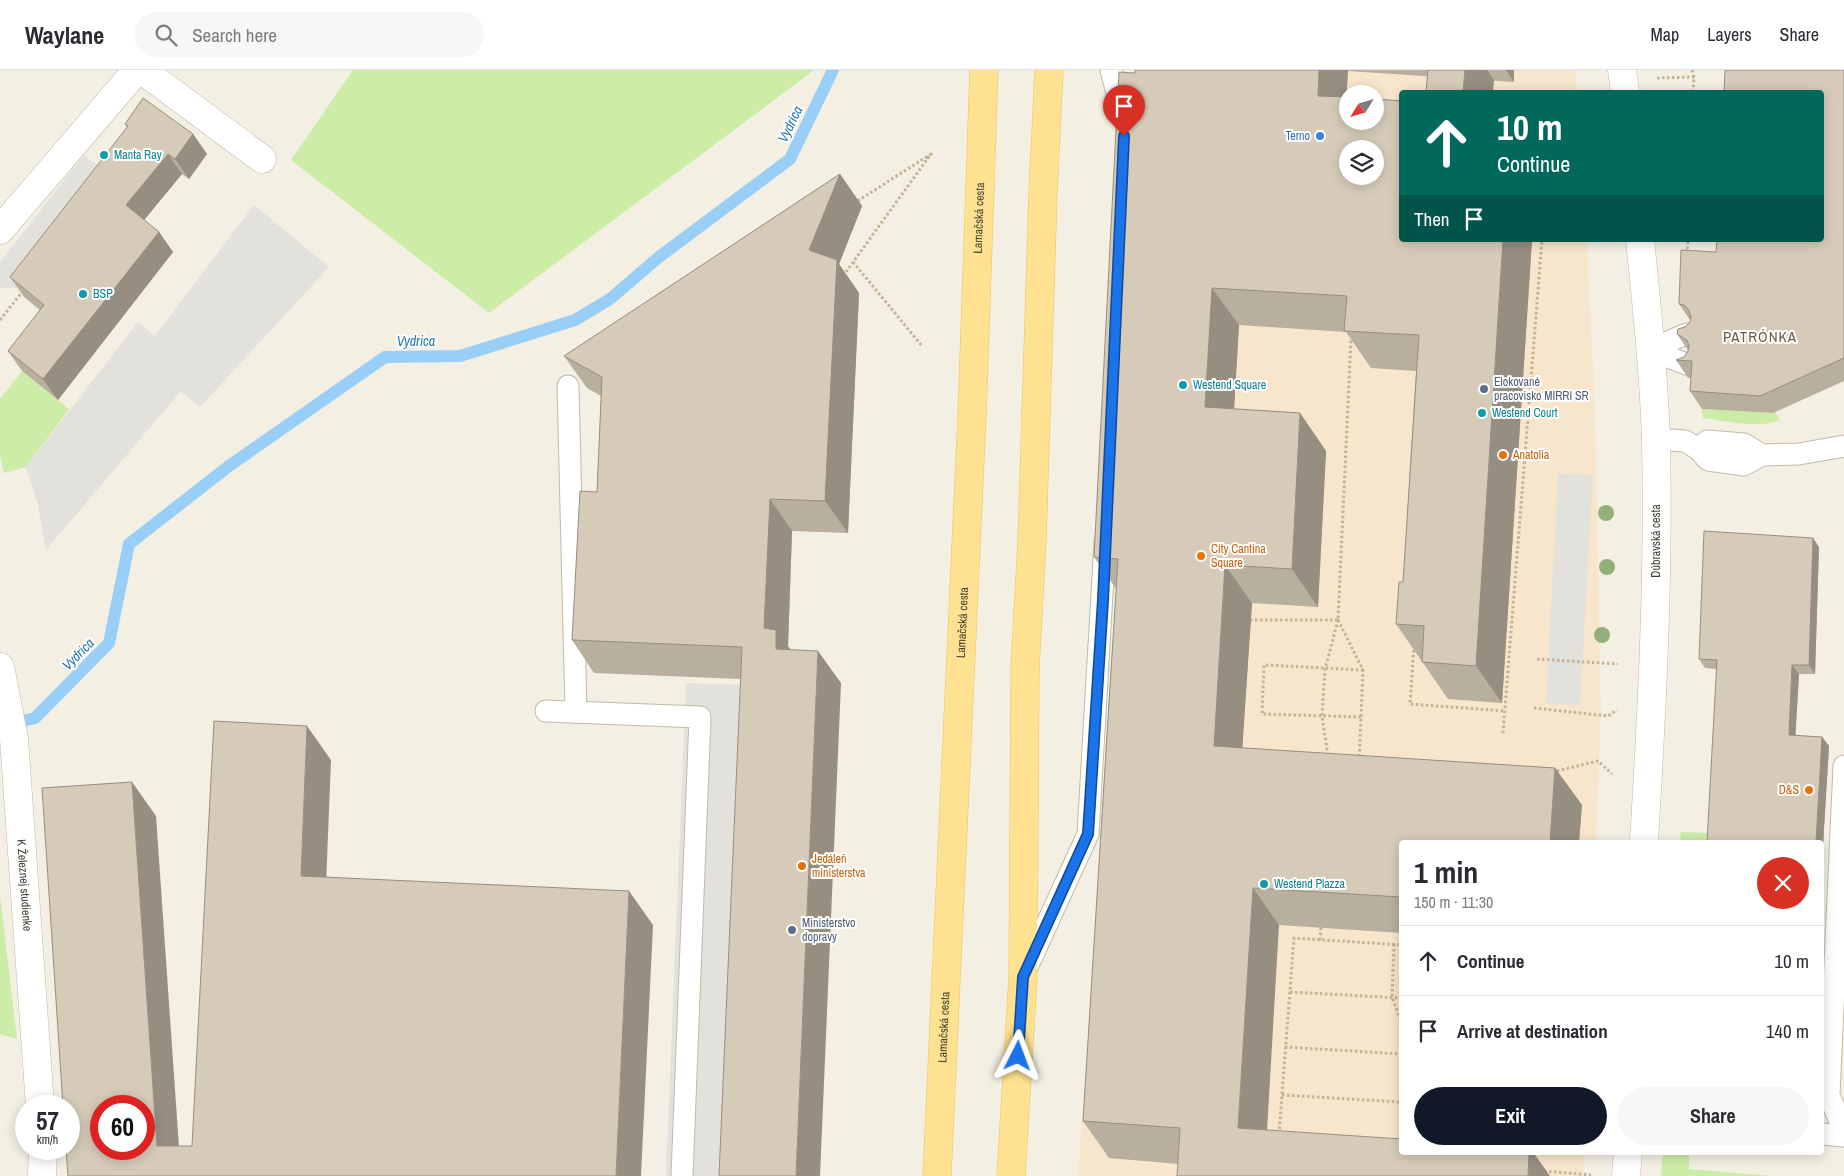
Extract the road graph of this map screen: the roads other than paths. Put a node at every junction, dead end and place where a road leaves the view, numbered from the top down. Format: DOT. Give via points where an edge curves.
graph roads {
  1 [pos="137,70"];
  2 [pos="142,70"];
  3 [pos="984,70"];
  4 [pos="1049,70"];
  5 [pos="1111,70"];
  6 [pos="1622,70"];
  7 [pos="1625,90"];
  8 [pos="1124,137"];
  9 [pos="262,159"];
  10 [pos="0,230"];
  11 [pos="1640,242"];
  12 [pos="1691,334"];
  13 [pos="1650,350"];
  14 [pos="1689,366"];
  15 [pos="568,386"];
  16 [pos="1656,440"];
  17 [pos="1844,446"];
  18 [pos="1106,521"];
  19 [pos="0,668"];
  20 [pos="546,711"];
  21 [pos="576,712"];
  22 [pos="1844,766"];
  23 [pos="1644,840"];
  24 [pos="1023,977"];
  25 [pos="39,1095"];
  26 [pos="1844,1131"];
  27 [pos="1824,1134"];
  28 [pos="1844,1136"];
  29 [pos="1628,1155"];
  30 [pos="43,1160"];
  31 [pos="42,1176"];
  32 [pos="682,1176"];
  33 [pos="937,1176"];
  34 [pos="1011,1176"];
  35 [pos="1626,1176"];
  1 -- 10 [label="street"];
  2 -- 9 [label="street"];
  3 -- 33 [label="main road, Lamačská cesta" via="972,426"];
  4 -- 24 [label="main road" via="1025,667"];
  5 -- 8 [label="lane" via="1124,117"];
  6 -- 7 [label="street"];
  11 -- 13 [label="street, Dúbravská cesta"];
  12 -- 13 [label="lane"];
  13 -- 14 [label="lane"];
  13 -- 16 [label="street, Dúbravská cesta"];
  15 -- 21 [label="lane"];
  16 -- 17 [label="lane" via="1685,441 1698,449 1707,441 1744,444 1762,455 1800,454"];
  16 -- 23 [label="street, Dúbravská cesta" via="1656,605"];
  18 -- 24 [label="lane" via="1088,834"];
  19 -- 25 [label="street, K Železnej studienke" via="14,739"];
  20 -- 21 [label="lane"];
  21 -- 32 [label="lane" via="700,717"];
  22 -- 26 [label="lane" via="1829,1094"];
  24 -- 34 [label="main road"];
  27 -- 28 [label="lane"];
  29 -- 35 [label="street"];
  30 -- 31 [label="street"];
}
